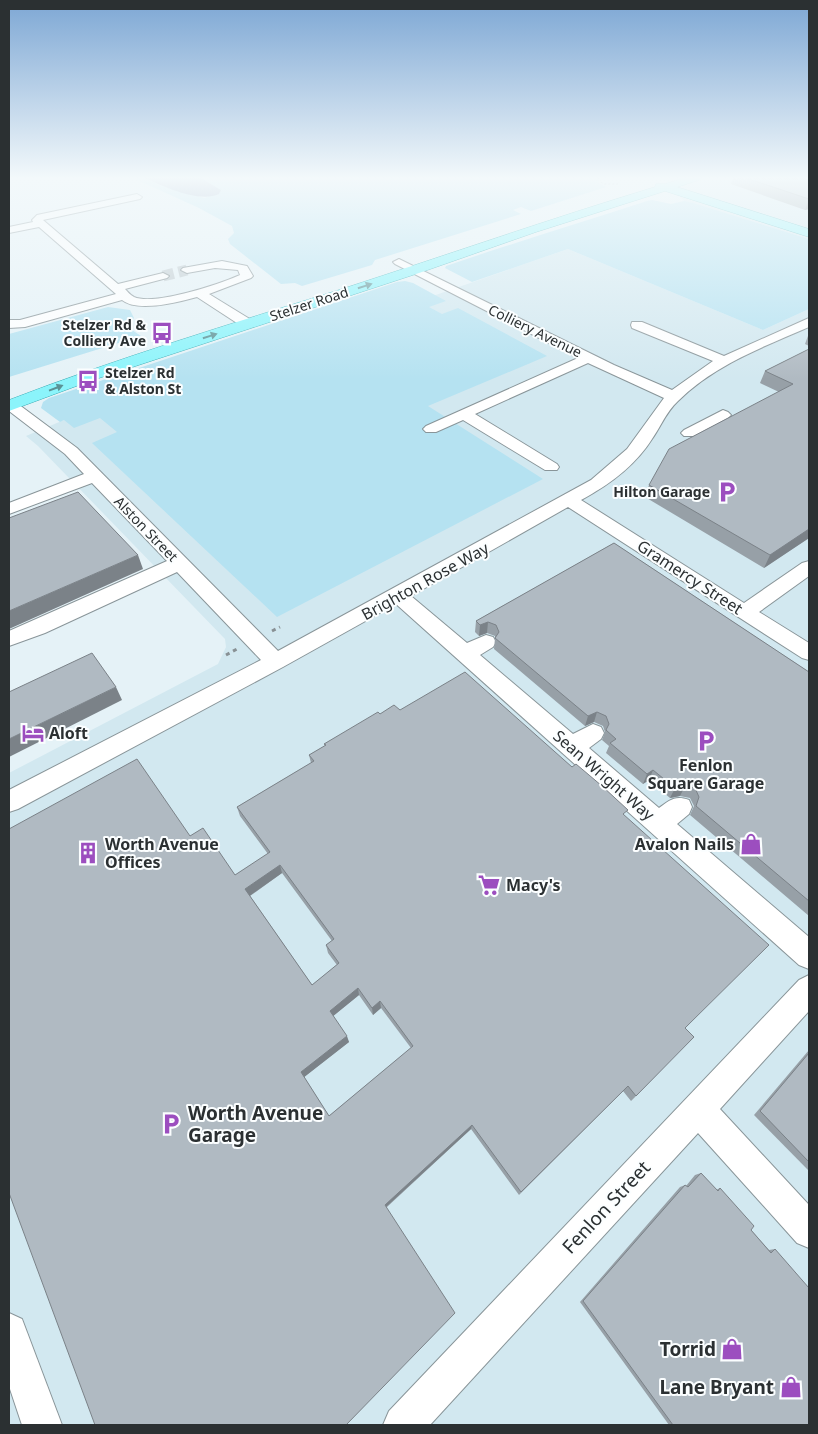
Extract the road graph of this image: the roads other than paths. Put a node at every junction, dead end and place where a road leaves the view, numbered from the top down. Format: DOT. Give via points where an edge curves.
graph roads {
  1 [pos="67,245"];
  2 [pos="454,245"];
  3 [pos="486,245"];
  4 [pos="399,262"];
  5 [pos="187,270"];
  6 [pos="414,270"];
  7 [pos="163,276"];
  8 [pos="94,289"];
  9 [pos="118,289"];
  10 [pos="199,293"];
  11 [pos="233,314"];
  12 [pos="809,322"];
  13 [pos="9,324"];
  14 [pos="248,324"];
  15 [pos="637,325"];
  16 [pos="588,358"];
  17 [pos="725,361"];
  18 [pos="75,365"];
  19 [pos="673,396"];
  20 [pos="10,405"];
  21 [pos="464,414"];
  22 [pos="731,415"];
  23 [pos="431,429"];
  24 [pos="689,433"];
  25 [pos="551,466"];
  26 [pos="95,476"];
  27 [pos="570,501"];
  28 [pos="9,509"];
  29 [pos="180,563"];
  30 [pos="809,567"];
  31 [pos="398,595"];
  32 [pos="744,612"];
  33 [pos="9,639"];
  34 [pos="809,653"];
  35 [pos="276,662"];
  36 [pos="593,733"];
  37 [pos="572,747"];
  38 [pos="9,802"];
  39 [pos="680,807"];
  40 [pos="659,824"];
  41 [pos="809,955"];
  42 [pos="809,990"];
  43 [pos="698,1109"];
  44 [pos="809,1231"];
  45 [pos="9,1332"];
  46 [pos="42,1425"];
  47 [pos="403,1425"];
  1 -- 9 [label="street"];
  2 -- 4 [label="main road, Stelzer Road"];
  3 -- 6 [label="main road, Stelzer Road"];
  4 -- 6 [label="street, Colliery Avenue"];
  4 -- 11 [label="main road, Stelzer Road"];
  5 -- 10 [label="street" via="229,263 243,268 247,276"];
  14 -- 6 [label="main road, Stelzer Road, one-way"];
  6 -- 16 [label="street, Colliery Avenue"];
  7 -- 9 [label="street"];
  8 -- 9 [label="street"];
  9 -- 10 [label="street" via="130,300 146,303"];
  9 -- 13 [label="street" via="20,324"];
  10 -- 11 [label="street"];
  11 -- 14 [label="street"];
  11 -- 18 [label="main road, Stelzer Road"];
  12 -- 17 [label="street, Brighton Rose Way"];
  20 -- 14 [label="main road, Stelzer Road, one-way" via="84,377"];
  15 -- 17 [label="street"];
  16 -- 19 [label="street, Colliery Avenue"];
  16 -- 21 [label="street"];
  17 -- 19 [label="street, Brighton Rose Way"];
  19 -- 27 [label="street, Brighton Rose Way" via="628,459"];
  20 -- 26 [label="street, Alston Street" via="52,436"];
  21 -- 23 [label="street"];
  21 -- 25 [label="street"];
  22 -- 24 [label="street"];
  26 -- 28 [label="street"];
  26 -- 29 [label="street, Alston Street"];
  27 -- 31 [label="street, Brighton Rose Way"];
  27 -- 32 [label="street, Gramercy Street"];
  29 -- 33 [label="street"];
  29 -- 35 [label="street, Alston Street"];
  30 -- 32 [label="street"];
  31 -- 35 [label="street, Brighton Rose Way"];
  31 -- 37 [label="street, Sean Wright Way" via="476,648"];
  32 -- 34 [label="street, Gramercy Street"];
  35 -- 38 [label="street, Brighton Rose Way"];
  36 -- 37 [label="street"];
  37 -- 40 [label="street, Sean Wright Way"];
  39 -- 40 [label="street"];
  40 -- 41 [label="street, Sean Wright Way"];
  42 -- 43 [label="street, Fenlon Street"];
  43 -- 44 [label="street"];
  43 -- 47 [label="street, Fenlon Street"];
  45 -- 46 [label="street"];
}
